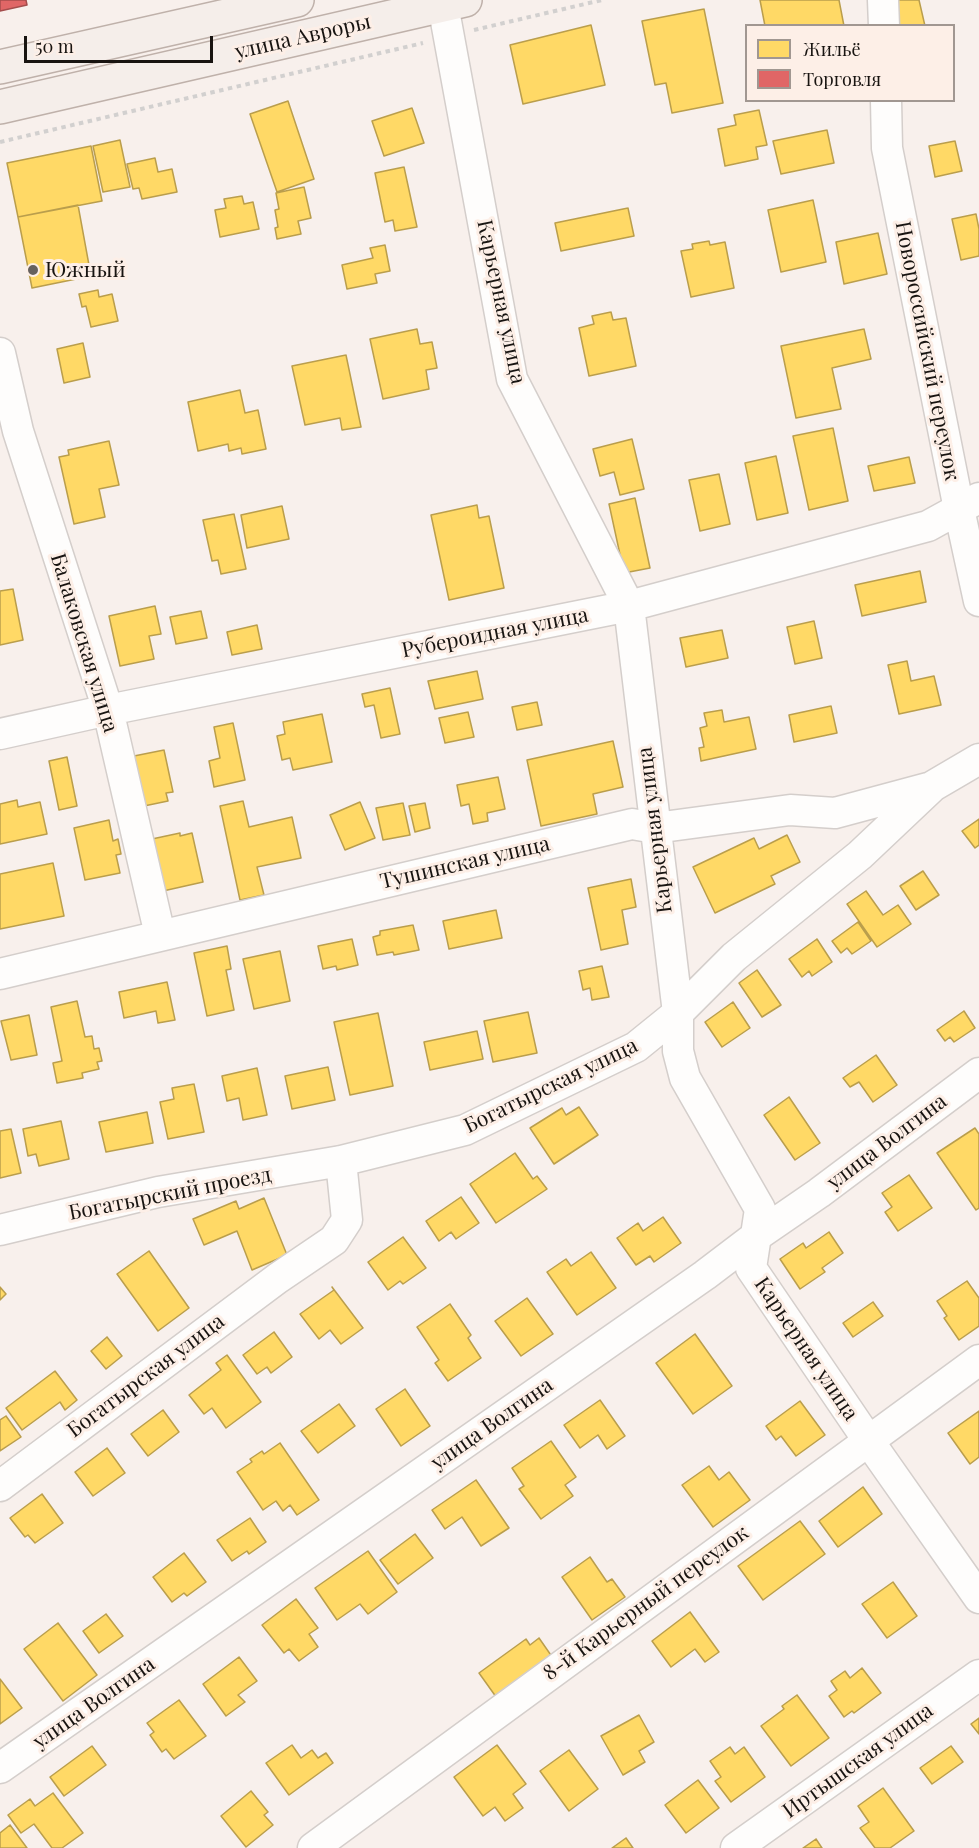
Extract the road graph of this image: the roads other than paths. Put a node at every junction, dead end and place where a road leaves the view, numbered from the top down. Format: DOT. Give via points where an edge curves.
graph roads {
  1 [pos="297,0"];
  2 [pos="883,0"];
  3 [pos="453,14"];
  4 [pos="884,24"];
  5 [pos="0,67"];
  6 [pos="886,102"];
  7 [pos="0,107"];
  8 [pos="0,353"];
  9 [pos="9,433"];
  10 [pos="969,503"];
  11 [pos="979,601"];
  12 [pos="629,606"];
  13 [pos="108,710"];
  14 [pos="0,734"];
  15 [pos="979,759"];
  16 [pos="933,786"];
  17 [pos="655,828"];
  18 [pos="160,935"];
  19 [pos="0,974"];
  20 [pos="678,1013"];
  21 [pos="979,1073"];
  22 [pos="341,1161"];
  23 [pos="0,1230"];
  24 [pos="755,1237"];
  25 [pos="979,1360"];
  26 [pos="868,1440"];
  27 [pos="0,1486"];
  28 [pos="979,1598"];
  29 [pos="979,1675"];
  30 [pos="0,1768"];
  31 [pos="313,1848"];
  32 [pos="736,1848"];
  1 -- 5 [label="main road, улица Авроры"];
  2 -- 4 [label="street"];
  3 -- 7 [label="main road, улица Авроры"];
  3 -- 12 [label="street, Карьерная улица" via="513,379"];
  6 -- 10 [label="street, Новороссийский переулок" via="887,148"];
  8 -- 9 [label="street, Балаковская улица"];
  9 -- 13 [label="street, Балаковская улица"];
  10 -- 11 [label="street, Новороссийский переулок"];
  10 -- 12 [label="street, Рубероидная улица" via="928,526"];
  12 -- 13 [label="street, Рубероидная улица"];
  12 -- 17 [label="street, Карьерная улица"];
  13 -- 14 [label="street, Рубероидная улица"];
  13 -- 18 [label="street, Балаковская улица"];
  15 -- 16 [label="street, Богатырская улица"];
  16 -- 17 [label="street, Тушинская улица" via="835,813 790,810"];
  16 -- 20 [label="street, Богатырская улица" via="860,855 734,957"];
  17 -- 18 [label="street, Тушинская улица" via="632,824"];
  17 -- 20 [label="street, Карьерная улица"];
  18 -- 19 [label="street, Тушинская улица"];
  20 -- 22 [label="street, Богатырская улица" via="636,1047 465,1130"];
  20 -- 24 [label="street, Карьерная улица" via="678,1051 685,1078 760,1209"];
  21 -- 24 [label="street, улица Волгина"];
  22 -- 23 [label="street, Богатырский проезд" via="158,1192"];
  22 -- 27 [label="street, Богатырская улица" via="347,1220 334,1239"];
  24 -- 26 [label="street, Карьерная улица" via="751,1268"];
  24 -- 30 [label="street, улица Волгина"];
  25 -- 26 [label="street, 8-й Карьерный переулок"];
  26 -- 28 [label="street, Карьерная улица"];
  26 -- 31 [label="street, 8-й Карьерный переулок"];
  29 -- 32 [label="street, Иртышская улица"];
}
